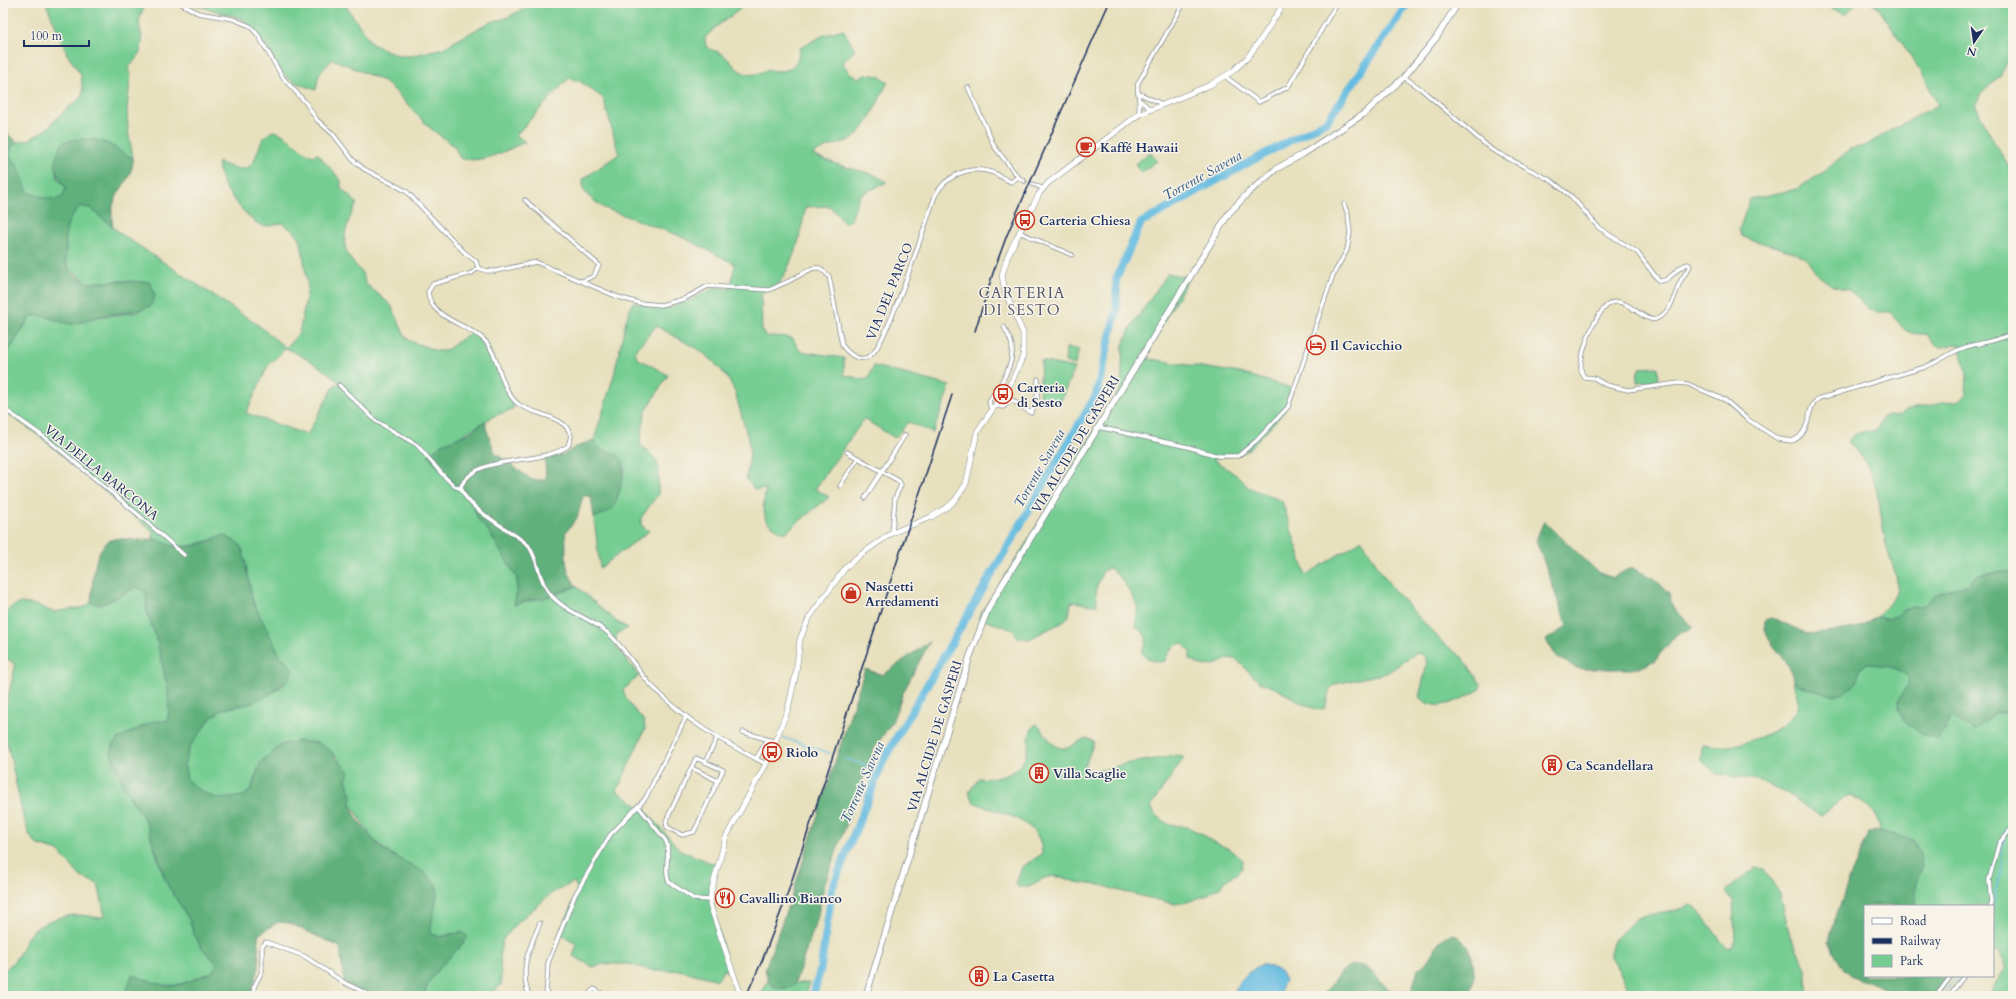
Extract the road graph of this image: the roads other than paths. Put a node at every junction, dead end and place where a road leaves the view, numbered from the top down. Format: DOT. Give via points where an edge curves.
graph roads {
  1 [pos="180,3"];
  2 [pos="1184,3"];
  3 [pos="1284,3"];
  4 [pos="1336,3"];
  5 [pos="1458,3"];
  6 [pos="1226,77"];
  7 [pos="1404,77"];
  8 [pos="968,87"];
  9 [pos="1138,93"];
  10 [pos="1145,97"];
  11 [pos="1140,100"];
  12 [pos="1162,104"];
  13 [pos="1150,109"];
  14 [pos="1138,115"];
  15 [pos="1018,177"];
  16 [pos="1024,181"];
  17 [pos="1032,184"];
  18 [pos="1042,188"];
  19 [pos="526,200"];
  20 [pos="1344,204"];
  21 [pos="1019,232"];
  22 [pos="1072,255"];
  23 [pos="478,268"];
  24 [pos="582,281"];
  25 [pos="1004,327"];
  26 [pos="2013,333"];
  27 [pos="1038,379"];
  28 [pos="340,385"];
  29 [pos="3,408"];
  30 [pos="992,408"];
  31 [pos="1098,427"];
  32 [pos="905,435"];
  33 [pos="847,452"];
  34 [pos="858,458"];
  35 [pos="882,472"];
  36 [pos="840,486"];
  37 [pos="461,490"];
  38 [pos="866,498"];
  39 [pos="892,533"];
  40 [pos="184,555"];
  41 [pos="686,717"];
  42 [pos="743,732"];
  43 [pos="717,738"];
  44 [pos="766,740"];
  45 [pos="776,742"];
  46 [pos="756,758"];
  47 [pos="705,762"];
  48 [pos="766,764"];
  49 [pos="692,768"];
  50 [pos="718,781"];
  51 [pos="638,806"];
  52 [pos="2013,827"];
  53 [pos="710,900"];
  54 [pos="1990,905"];
  55 [pos="540,923"];
  56 [pos="1950,977"];
  57 [pos="1963,977"];
  58 [pos="253,996"];
  59 [pos="372,996"];
  60 [pos="529,996"];
  61 [pos="546,996"];
  62 [pos="587,996"];
  63 [pos="606,996"];
  64 [pos="741,996"];
  65 [pos="866,996"];
  66 [pos="1936,996"];
  67 [pos="1949,996"];
  1 -- 23 [label="street" via="198,13 233,19 250,26 283,78 353,160 364,169 410,194 476,262"];
  2 -- 9 [label="street" via="1139,81"];
  3 -- 6 [label="main road" via="1246,58"];
  4 -- 6 [label="street" via="1288,87 1259,102"];
  5 -- 7 [label="main road, VIA ALCIDE DE GASPERI" via="1436,38"];
  6 -- 12 [label="main road"];
  7 -- 26 [label="street" via="1492,150 1552,182 1572,197 1599,228 1637,252 1658,281 1666,280 1683,265 1690,266 1681,280 1671,306 1654,320 1620,302 1612,302 1606,306 1599,315 1584,348 1581,370 1584,377 1628,390 1688,384 1725,400 1747,419 1778,439 1792,441 1806,428 1811,409 1817,400 1924,367 1966,347"];
  7 -- 31 [label="main road, VIA ALCIDE DE GASPERI" via="1365,113 1276,169 1229,213"];
  8 -- 15 [label="street" via="998,153"];
  9 -- 10 [label="street"];
  9 -- 11 [label="street"];
  10 -- 12 [label="street"];
  10 -- 13 [label="street"];
  11 -- 13 [label="street"];
  11 -- 14 [label="street"];
  12 -- 13 [label="main road"];
  13 -- 14 [label="main road"];
  14 -- 18 [label="main road"];
  15 -- 16 [label="street"];
  15 -- 24 [label="street, VIA DEL PARCO" via="1010,182 989,172 969,171 955,175 942,185 935,196 881,340 866,358 854,357 842,345 830,281 826,272 820,268 813,268 769,290 708,286 684,299 662,305 638,303"];
  17 -- 18 [label="street"];
  18 -- 21 [label="main road"];
  19 -- 24 [label="street" via="599,265 594,276"];
  20 -- 31 [label="street" via="1350,233 1347,250 1333,275 1288,407 1258,440 1238,456 1218,456"];
  21 -- 22 [label="street"];
  21 -- 30 [label="main road" via="1005,262 1003,281 1023,333 1024,349 1015,376"];
  23 -- 24 [label="street, VIA DEL PARCO" via="496,271 536,262"];
  23 -- 37 [label="street" via="472,273 433,284 428,292 431,301 442,313 482,337 489,345 510,395 518,403 558,422 571,436 568,446 556,452 479,470 462,483"];
  25 -- 30 [label="street" via="1012,344 1012,354 1006,374 989,401"];
  27 -- 30 [label="street" via="1037,401 1031,413 1012,400 1003,407"];
  28 -- 37 [label="street" via="376,421 417,445 442,474"];
  29 -- 40 [label="street, VIA DELLA BARCONA" via="47,439"];
  30 -- 39 [label="main road" via="973,442 967,480 956,499 950,506 931,517"];
  31 -- 65 [label="main road, VIA ALCIDE DE GASPERI" via="1002,585 979,629"];
  32 -- 35 [label="street"];
  33 -- 34 [label="street"];
  34 -- 35 [label="street"];
  34 -- 36 [label="street"];
  35 -- 38 [label="street"];
  35 -- 39 [label="street" via="899,481 901,485 895,498"];
  37 -- 41 [label="street" via="476,508 528,545 542,582 551,596 562,606 608,633 650,684"];
  39 -- 45 [label="main road" via="846,567 804,628 798,644 793,692"];
  41 -- 43 [label="street"];
  41 -- 51 [label="street" via="645,799"];
  42 -- 44 [label="street"];
  43 -- 46 [label="street"];
  43 -- 47 [label="street"];
  44 -- 45 [label="street"];
  44 -- 46 [label="street"];
  45 -- 48 [label="main road"];
  46 -- 48 [label="street"];
  47 -- 49 [label="street" via="696,758"];
  47 -- 50 [label="street" via="723,770"];
  48 -- 53 [label="main road" via="726,837"];
  49 -- 50 [label="street"];
  49 -- 50 [label="street" via="666,821 670,830 682,835 694,832"];
  51 -- 53 [label="street" via="666,841 669,882 694,899"];
  51 -- 61 [label="street" via="610,835 575,895 548,963"];
  52 -- 54 [label="street" via="1999,843 1989,880"];
  53 -- 64 [label="main road" via="712,914"];
  55 -- 60 [label="street" via="524,970 524,984"];
  56 -- 66 [label="street"];
  57 -- 67 [label="street"];
  58 -- 59 [label="street" via="254,987 262,971 262,946 266,942 304,956 345,983"];
  62 -- 63 [label="street" via="594,989"];
}
